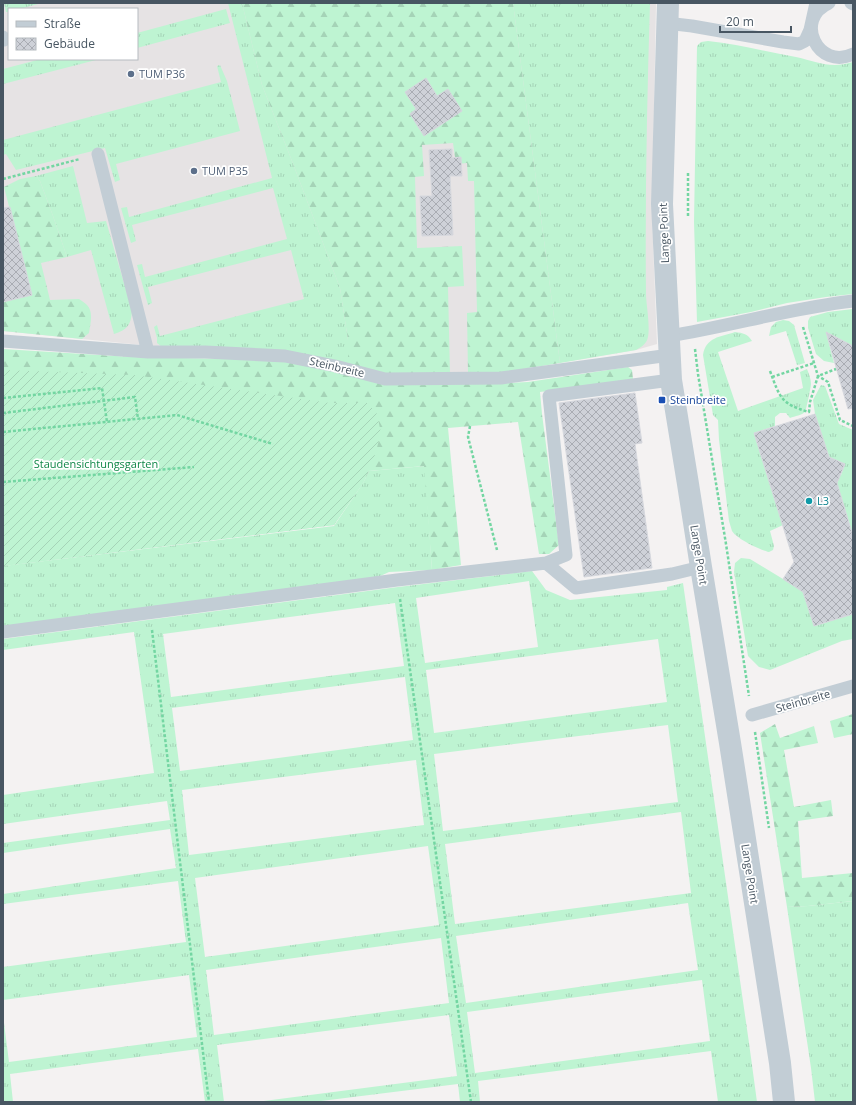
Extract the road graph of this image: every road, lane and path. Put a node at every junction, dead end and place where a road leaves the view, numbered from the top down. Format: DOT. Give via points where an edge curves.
graph roads {
  1 [pos="816,3"];
  2 [pos="829,3"];
  3 [pos="667,13"];
  4 [pos="812,21"];
  5 [pos="853,54"];
  6 [pos="98,154"];
  7 [pos="688,164"];
  8 [pos="3,179"];
  9 [pos="688,222"];
  10 [pos="853,301"];
  11 [pos="798,310"];
  12 [pos="3,341"];
  13 [pos="669,345"];
  14 [pos="148,352"];
  15 [pos="695,353"];
  16 [pos="814,363"];
  17 [pos="836,369"];
  18 [pos="770,371"];
  19 [pos="818,376"];
  20 [pos="772,377"];
  21 [pos="671,380"];
  22 [pos="3,398"];
  23 [pos="104,400"];
  24 [pos="3,413"];
  25 [pos="138,419"];
  26 [pos="107,422"];
  27 [pos="470,426"];
  28 [pos="853,426"];
  29 [pos="3,432"];
  30 [pos="273,444"];
  31 [pos="194,467"];
  32 [pos="3,482"];
  33 [pos="546,563"];
  34 [pos="700,567"];
  35 [pos="502,568"];
  36 [pos="397,580"];
  37 [pos="150,613"];
  38 [pos="3,632"];
  39 [pos="853,686"];
  40 [pos="748,690"];
  41 [pos="752,715"];
  42 [pos="209,1102"];
  43 [pos="471,1102"];
  44 [pos="784,1102"];
  1 -- 4 [label="lane"];
  2 -- 4 [label="lane" via="816,12"];
  3 -- 4 [label="lane" via="692,26 799,44 805,41"];
  3 -- 13 [label="street, Lange Point" via="662,204"];
  4 -- 5 [label="lane" via="812,38 824,54 834,57"];
  6 -- 8 [label="path"];
  6 -- 14 [label="lane"];
  7 -- 9 [label="path"];
  10 -- 11 [label="lane, Steinbreite"];
  11 -- 13 [label="lane, Steinbreite" via="692,332"];
  11 -- 16 [label="path"];
  12 -- 14 [label="lane, Steinbreite"];
  13 -- 14 [label="lane, Steinbreite" via="501,378 385,379 285,356"];
  13 -- 21 [label="street, Lange Point"];
  15 -- 40 [label="path"];
  16 -- 19 [label="path"];
  16 -- 20 [label="path"];
  17 -- 19 [label="path"];
  18 -- 20 [label="path"];
  19 -- 20 [label="path" via="809,412 785,402"];
  19 -- 28 [label="path" via="828,382 840,420"];
  21 -- 33 [label="lane" via="549,396 566,555"];
  21 -- 34 [label="street, Lange Point"];
  22 -- 23 [label="path" via="102,388"];
  23 -- 24 [label="path"];
  23 -- 25 [label="path" via="135,396"];
  23 -- 26 [label="path"];
  25 -- 26 [label="path"];
  25 -- 30 [label="path" via="177,415"];
  26 -- 29 [label="path"];
  27 -- 35 [label="path" via="468,437 471,451"];
  31 -- 32 [label="path"];
  33 -- 34 [label="lane" via="576,588 672,574"];
  33 -- 35 [label="lane"];
  34 -- 44 [label="street, Lange Point" via="730,742"];
  35 -- 36 [label="lane"];
  36 -- 37 [label="lane"];
  36 -- 43 [label="path"];
  37 -- 38 [label="lane"];
  37 -- 42 [label="path"];
  39 -- 41 [label="lane, Steinbreite"];
}
